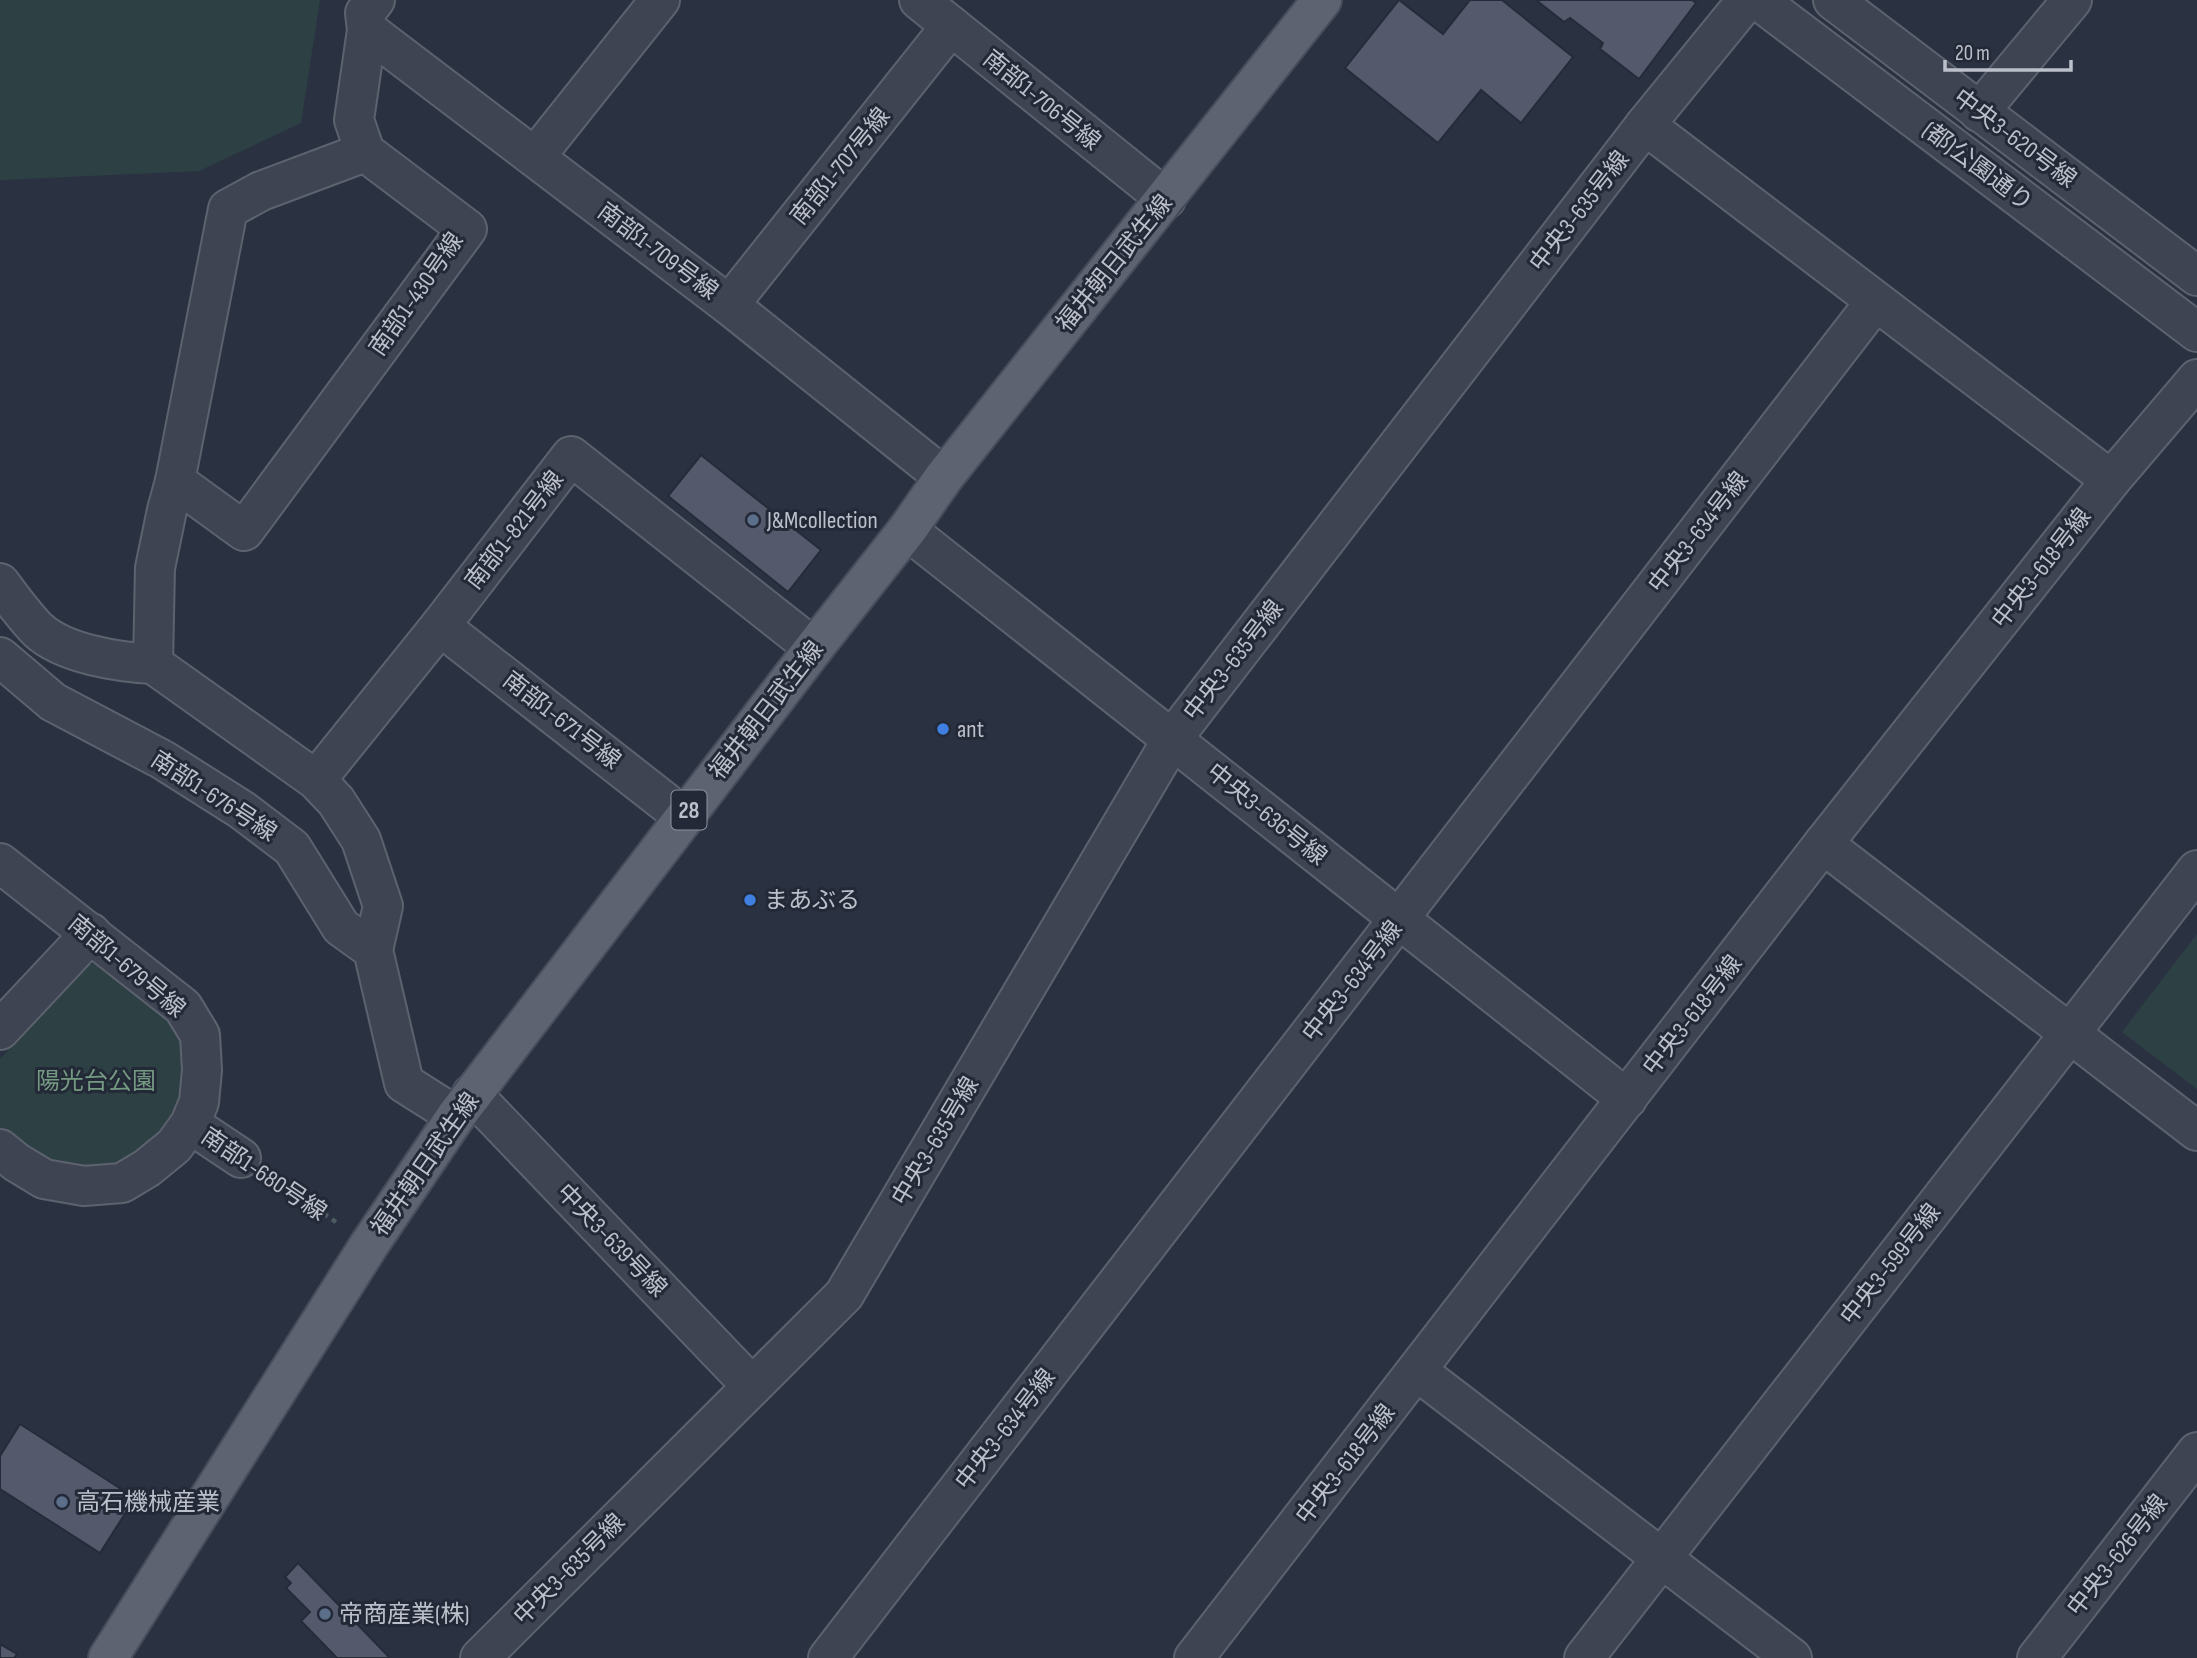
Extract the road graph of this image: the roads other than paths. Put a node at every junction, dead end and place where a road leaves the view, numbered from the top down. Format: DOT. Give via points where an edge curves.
graph roads {
  1 [pos="660,0"];
  2 [pos="919,0"];
  3 [pos="1322,0"];
  4 [pos="1747,0"];
  5 [pos="1758,0"];
  6 [pos="1833,0"];
  7 [pos="2072,0"];
  8 [pos="371,15"];
  9 [pos="951,26"];
  10 [pos="1979,112"];
  11 [pos="1645,125"];
  12 [pos="365,152"];
  13 [pos="535,157"];
  14 [pos="1166,199"];
  15 [pos="2197,276"];
  16 [pos="1875,302"];
  17 [pos="729,305"];
  18 [pos="2197,332"];
  19 [pos="2197,379"];
  20 [pos="944,477"];
  21 [pos="2111,480"];
  22 [pos="175,481"];
  23 [pos="907,530"];
  24 [pos="0,583"];
  25 [pos="440,626"];
  26 [pos="814,648"];
  27 [pos="153,664"];
  28 [pos="3,667"];
  29 [pos="1172,738"];
  30 [pos="316,780"];
  31 [pos="684,817"];
  32 [pos="1824,844"];
  33 [pos="0,863"];
  34 [pos="2197,870"];
  35 [pos="1399,920"];
  36 [pos="91,933"];
  37 [pos="373,950"];
  38 [pos="0,1030"];
  39 [pos="2069,1033"];
  40 [pos="1627,1099"];
  41 [pos="464,1105"];
  42 [pos="190,1124"];
  43 [pos="2197,1131"];
  44 [pos="0,1149"];
  45 [pos="241,1158"];
  46 [pos="1418,1371"];
  47 [pos="752,1387"];
  48 [pos="2197,1452"];
  49 [pos="1661,1559"];
  50 [pos="108,1658"];
  51 [pos="480,1658"];
  52 [pos="828,1658"];
  53 [pos="1194,1658"];
  54 [pos="1584,1658"];
  55 [pos="1792,1658"];
  56 [pos="2037,1658"];
  1 -- 13 [label="street"];
  2 -- 9 [label="street, 南部1-706号線"];
  3 -- 14 [label="main road, 福井朝日武生線 / 28"];
  4 -- 11 [label="street"];
  5 -- 18 [label="street, (都)公園通り"];
  6 -- 10 [label="street, 中央3-620号線"];
  7 -- 10 [label="street"];
  8 -- 12 [label="street" via="354,121"];
  8 -- 13 [label="street, 南部1-709号線"];
  9 -- 14 [label="street, 南部1-706号線"];
  9 -- 17 [label="street, 南部1-707号線"];
  10 -- 15 [label="street, 中央3-620号線"];
  11 -- 16 [label="street, 中央3-635号線"];
  11 -- 29 [label="street, 中央3-635号線"];
  12 -- 22 [label="street" via="261,191 228,209"];
  12 -- 22 [label="street, 南部1-430号線" via="467,229 244,531"];
  13 -- 17 [label="street, 南部1-709号線"];
  14 -- 20 [label="main road, 福井朝日武生線 / 28"];
  16 -- 21 [label="street, 中央3-635号線"];
  16 -- 35 [label="street, 中央3-634号線"];
  17 -- 20 [label="street, 南部1-709号線"];
  19 -- 21 [label="street, 中央3-618号線"];
  20 -- 23 [label="main road, 福井朝日武生線 / 28"];
  21 -- 32 [label="street, 中央3-618号線"];
  22 -- 27 [label="street" via="155,568"];
  23 -- 26 [label="main road, 福井朝日武生線 / 28"];
  23 -- 29 [label="street, 中央3-636号線"];
  24 -- 27 [label="street" via="40,631 63,645 118,662"];
  25 -- 26 [label="street, 南部1-821号線" via="571,456"];
  25 -- 30 [label="street, 南部1-821号線"];
  25 -- 31 [label="street, 南部1-671号線"];
  26 -- 31 [label="main road, 福井朝日武生線 / 28"];
  27 -- 30 [label="street"];
  28 -- 37 [label="street, 南部1-676号線" via="53,702 163,760 292,848 341,927"];
  29 -- 35 [label="street, 中央3-636号線"];
  29 -- 47 [label="street, 中央3-635号線" via="844,1295"];
  30 -- 37 [label="street" via="361,840 383,906"];
  31 -- 41 [label="main road, 福井朝日武生線 / 28"];
  32 -- 39 [label="street"];
  32 -- 40 [label="street, 中央3-618号線"];
  33 -- 36 [label="street, 南部1-679号線"];
  34 -- 39 [label="street, 中央3-599号線"];
  35 -- 40 [label="street, 中央3-636号線"];
  35 -- 52 [label="street, 中央3-634号線"];
  36 -- 38 [label="street"];
  36 -- 42 [label="street, 南部1-679号線" via="183,1007 200,1035 199,1102"];
  37 -- 41 [label="street" via="404,1083"];
  39 -- 43 [label="street"];
  39 -- 49 [label="street, 中央3-599号線"];
  40 -- 46 [label="street, 中央3-618号線"];
  41 -- 47 [label="street, 中央3-639号線"];
  41 -- 50 [label="main road, 福井朝日武生線 / 28" via="361,1257"];
  42 -- 44 [label="street, 南部1-679号線" via="174,1146 122,1182 84,1186 44,1179"];
  42 -- 45 [label="street, 南部1-680号線"];
  46 -- 49 [label="street"];
  46 -- 53 [label="street, 中央3-618号線"];
  47 -- 51 [label="street, 中央3-635号線"];
  48 -- 56 [label="street, 中央3-626号線"];
  49 -- 54 [label="street, 中央3-599号線"];
  49 -- 55 [label="street"];
}
